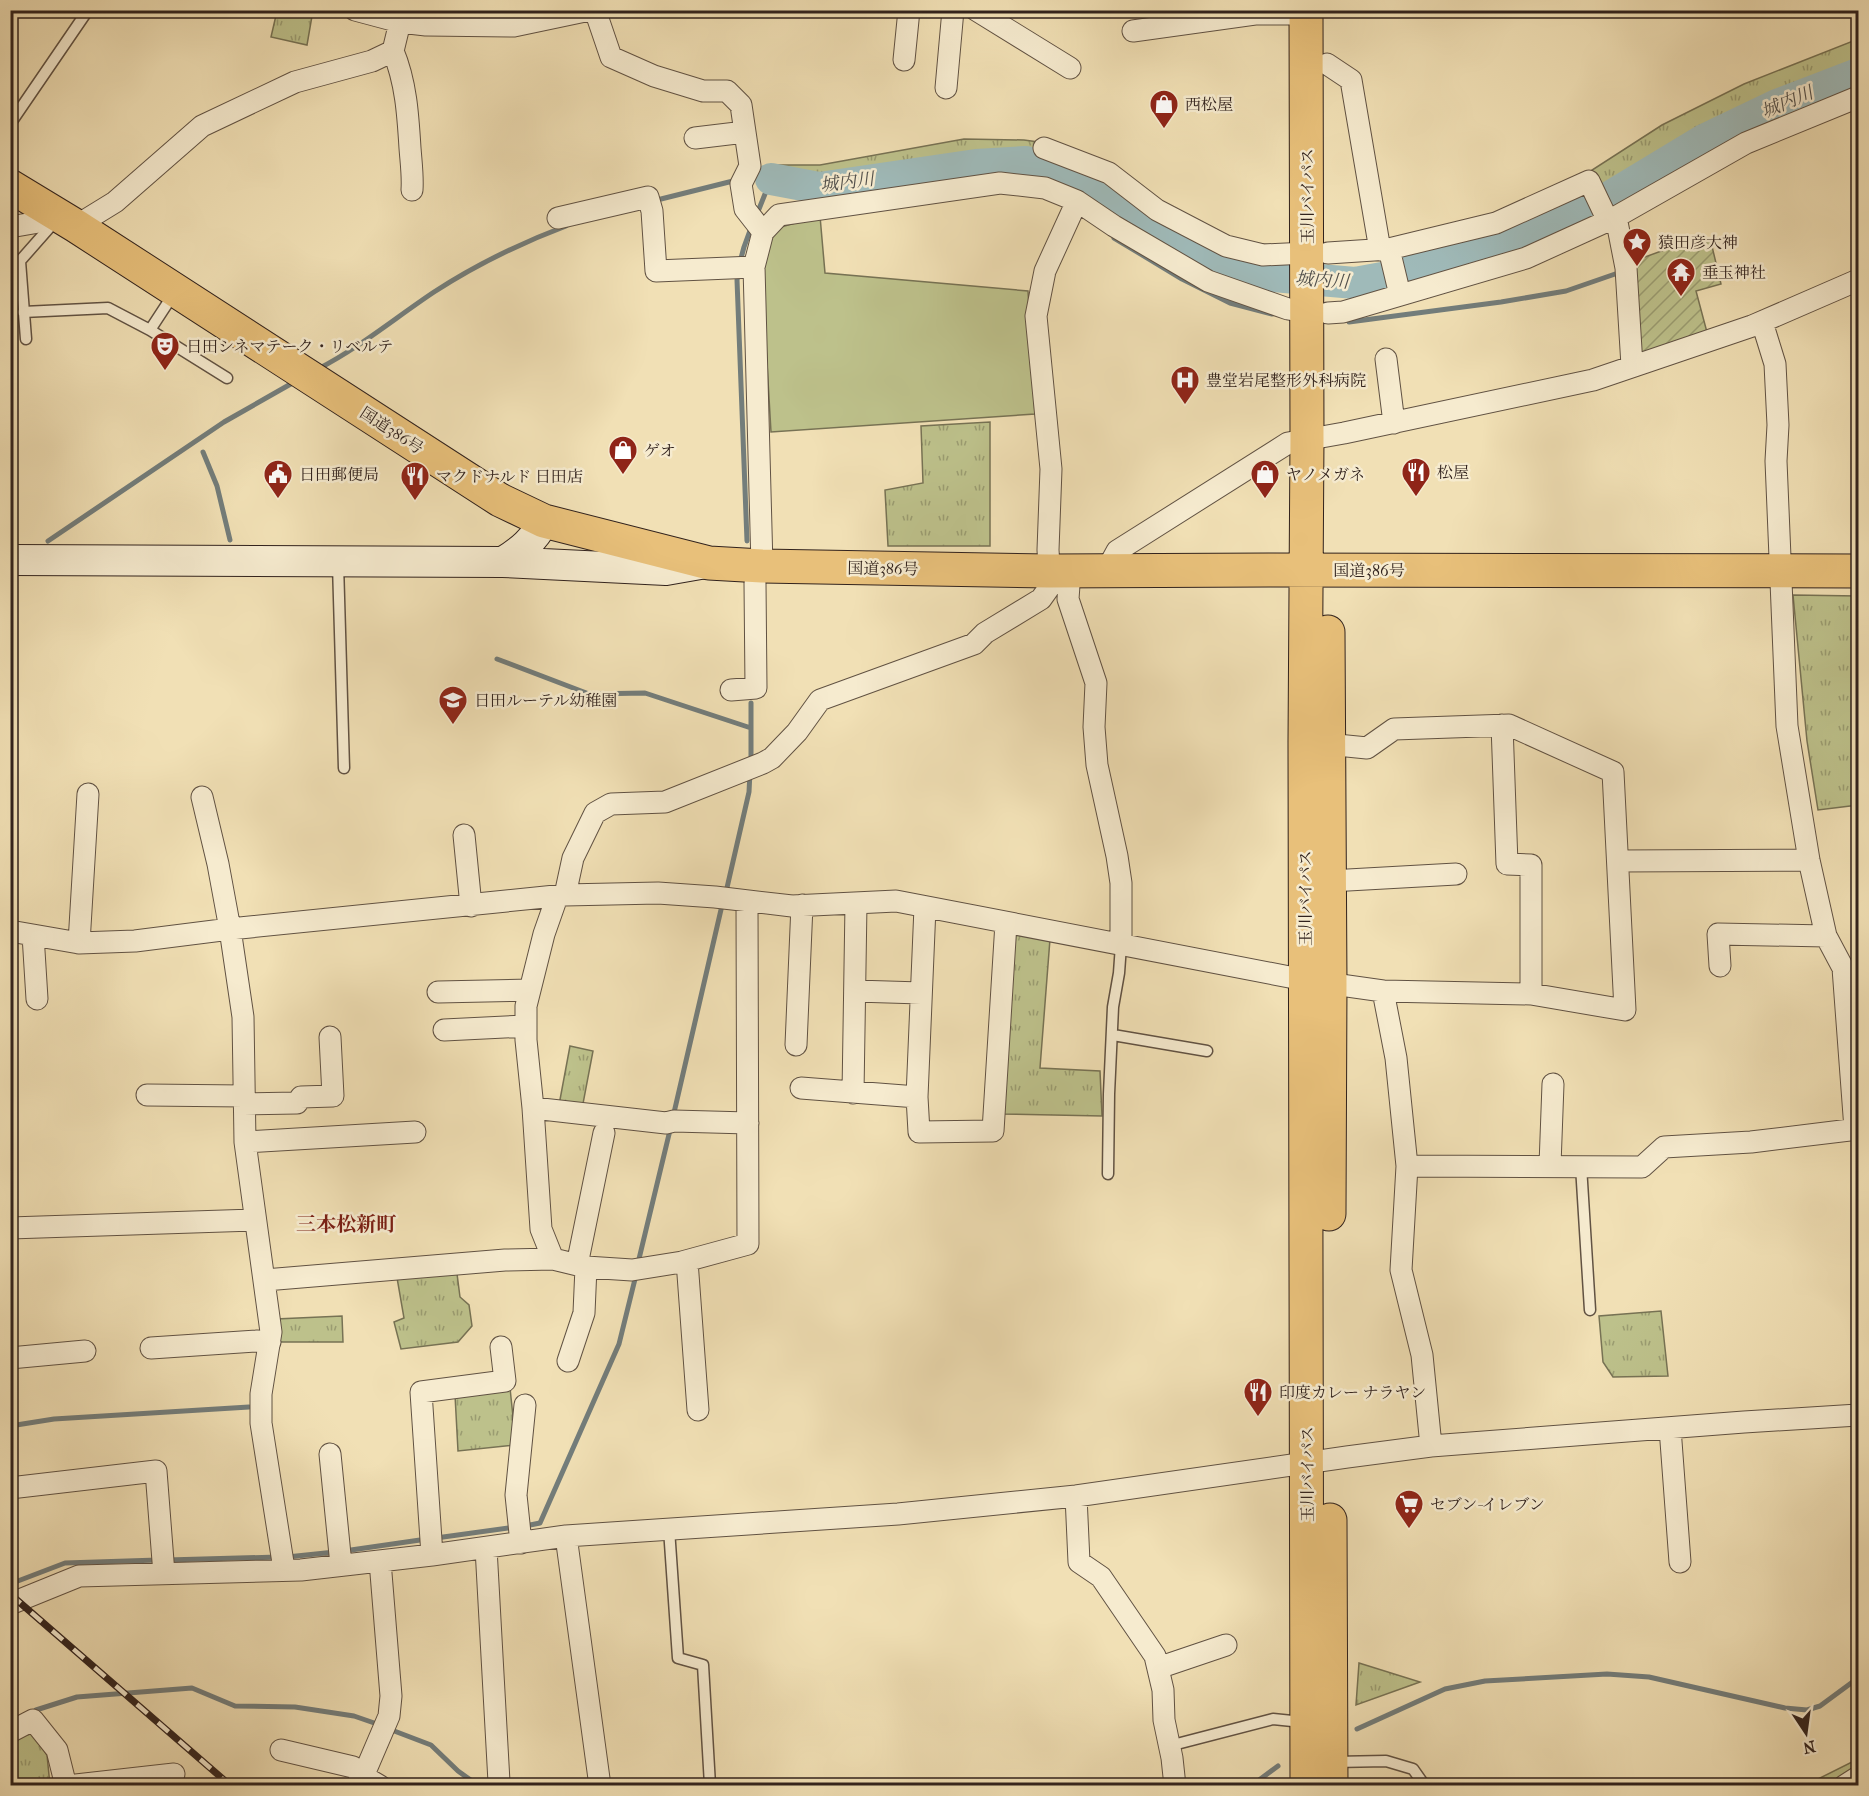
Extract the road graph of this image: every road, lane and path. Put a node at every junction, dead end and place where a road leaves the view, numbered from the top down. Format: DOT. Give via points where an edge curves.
graph roads {
  1 [pos="88,10"];
  2 [pos="355,10"];
  3 [pos="590,10"];
  4 [pos="595,10"];
  5 [pos="909,10"];
  6 [pos="953,10"];
  7 [pos="976,10"];
  8 [pos="1313,12"];
  9 [pos="400,22"];
  10 [pos="1133,31"];
  11 [pos="393,51"];
  12 [pos="903,60"];
  13 [pos="1327,64"];
  14 [pos="1070,68"];
  15 [pos="946,88"];
  16 [pos="1858,97"];
  17 [pos="10,124"];
  18 [pos="745,132"];
  19 [pos="695,138"];
  20 [pos="1044,148"];
  21 [pos="10,186"];
  22 [pos="412,190"];
  23 [pos="1077,201"];
  24 [pos="62,218"];
  25 [pos="558,218"];
  26 [pos="1612,219"];
  27 [pos="10,227"];
  28 [pos="763,232"];
  29 [pos="1385,250"];
  30 [pos="1318,257"];
  31 [pos="743,267"];
  32 [pos="1858,280"];
  33 [pos="1400,296"];
  34 [pos="167,304"];
  35 [pos="1317,308"];
  36 [pos="23,312"];
  37 [pos="1762,322"];
  38 [pos="150,330"];
  39 [pos="26,339"];
  40 [pos="1386,359"];
  41 [pos="1632,366"];
  42 [pos="227,378"];
  43 [pos="1394,423"];
  44 [pos="1318,437"];
  45 [pos="544,521"];
  46 [pos="10,560"];
  47 [pos="338,561"];
  48 [pos="503,562"];
  49 [pos="709,563"];
  50 [pos="1317,570"];
  51 [pos="1109,571"];
  52 [pos="1781,571"];
  53 [pos="1858,571"];
  54 [pos="759,574"];
  55 [pos="1055,576"];
  56 [pos="731,690"];
  57 [pos="1502,725"];
  58 [pos="1317,743"];
  59 [pos="344,768"];
  60 [pos="88,794"];
  61 [pos="202,797"];
  62 [pos="464,836"];
  63 [pos="1809,860"];
  64 [pos="1618,861"];
  65 [pos="1456,874"];
  66 [pos="1330,881"];
  67 [pos="561,896"];
  68 [pos="732,899"];
  69 [pos="856,904"];
  70 [pos="471,906"];
  71 [pos="801,906"];
  72 [pos="925,907"];
  73 [pos="1006,923"];
  74 [pos="230,929"];
  75 [pos="10,931"];
  76 [pos="33,935"];
  77 [pos="1826,936"];
  78 [pos="79,943"];
  79 [pos="1121,945"];
  80 [pos="1720,966"];
  81 [pos="1851,966"];
  82 [pos="1318,982"];
  83 [pos="530,990"];
  84 [pos="855,991"];
  85 [pos="1383,991"];
  86 [pos="438,992"];
  87 [pos="921,993"];
  88 [pos="1531,994"];
  89 [pos="37,999"];
  90 [pos="526,1026"];
  91 [pos="444,1030"];
  92 [pos="1113,1035"];
  93 [pos="330,1037"];
  94 [pos="796,1044"];
  95 [pos="1207,1051"];
  96 [pos="1553,1084"];
  97 [pos="801,1088"];
  98 [pos="853,1093"];
  99 [pos="147,1095"];
  100 [pos="917,1097"];
  101 [pos="244,1100"];
  102 [pos="533,1108"];
  103 [pos="748,1123"];
  104 [pos="1857,1129"];
  105 [pos="415,1132"];
  106 [pos="604,1133"];
  107 [pos="245,1142"];
  108 [pos="1550,1165"];
  109 [pos="1407,1166"];
  110 [pos="1581,1166"];
  111 [pos="1108,1174"];
  112 [pos="254,1220"];
  113 [pos="10,1228"];
  114 [pos="553,1260"];
  115 [pos="687,1261"];
  116 [pos="581,1266"];
  117 [pos="265,1280"];
  118 [pos="1590,1310"];
  119 [pos="270,1342"];
  120 [pos="501,1347"];
  121 [pos="151,1348"];
  122 [pos="85,1351"];
  123 [pos="10,1358"];
  124 [pos="568,1361"];
  125 [pos="525,1405"];
  126 [pos="698,1410"];
  127 [pos="1858,1415"];
  128 [pos="1670,1428"];
  129 [pos="1431,1446"];
  130 [pos="330,1454"];
  131 [pos="1318,1461"];
  132 [pos="10,1488"];
  133 [pos="1076,1496"];
  134 [pos="669,1529"];
  135 [pos="566,1536"];
  136 [pos="521,1540"];
  137 [pos="486,1548"];
  138 [pos="340,1555"];
  139 [pos="432,1555"];
  140 [pos="380,1562"];
  141 [pos="1680,1562"];
  142 [pos="284,1569"];
  143 [pos="164,1574"];
  144 [pos="10,1604"];
  145 [pos="1226,1645"];
  146 [pos="1158,1668"];
  147 [pos="1307,1723"];
  148 [pos="10,1732"];
  149 [pos="1169,1746"];
  150 [pos="281,1750"];
  151 [pos="1319,1770"];
  152 [pos="174,1774"];
  153 [pos="1858,1777"];
  154 [pos="367,1782"];
  155 [pos="499,1782"];
  156 [pos="67,1785"];
  157 [pos="600,1785"];
  158 [pos="710,1785"];
  159 [pos="1176,1785"];
  160 [pos="1425,1785"];
  161 [pos="1844,1785"];
  1 -- 17 [label="lane"];
  2 -- 9 [label="street"];
  3 -- 9 [label="street" via="514,26"];
  4 -- 18 [label="street" via="611,57 703,91 727,92 741,105"];
  5 -- 12 [label="street"];
  6 -- 15 [label="street"];
  7 -- 14 [label="street"];
  8 -- 10 [label="street" via="1254,14"];
  8 -- 13 [label="highway, 玉川バイパス"];
  8 -- 30 [label="highway, 玉川バイパス"];
  9 -- 11 [label="street"];
  11 -- 22 [label="street" via="404,87"];
  11 -- 24 [label="street" via="372,61 295,82 202,126 115,202"];
  13 -- 29 [label="street" via="1351,80"];
  13 -- 30 [label="highway, 玉川バイパス"];
  16 -- 26 [label="street" via="1746,143"];
  18 -- 19 [label="street"];
  18 -- 28 [label="street" via="750,166 741,184 745,209"];
  20 -- 30 [label="street" via="1109,173 1157,210 1226,246 1263,255"];
  21 -- 24 [label="highway, 国道386号"];
  23 -- 28 [label="street" via="1045,188 1000,183 778,215"];
  23 -- 35 [label="street" via="1208,281 1288,309"];
  23 -- 55 [label="street" via="1045,271 1036,316 1051,469 1048,550"];
  24 -- 27 [label="street"];
  24 -- 36 [label="lane" via="20,261"];
  24 -- 45 [label="highway, 国道386号" via="500,500"];
  25 -- 31 [label="street" via="650,203 656,271"];
  26 -- 29 [label="street" via="1589,181 1496,223"];
  26 -- 33 [label="street" via="1526,258"];
  26 -- 41 [label="street" via="1626,268"];
  28 -- 31 [label="street"];
  29 -- 30 [label="street"];
  29 -- 33 [label="street"];
  30 -- 35 [label="highway, 玉川バイパス"];
  31 -- 54 [label="street"];
  32 -- 37 [label="street"];
  33 -- 35 [label="street" via="1343,312"];
  34 -- 38 [label="lane"];
  35 -- 44 [label="highway, 玉川バイパス"];
  36 -- 38 [label="lane" via="108,308"];
  36 -- 39 [label="lane"];
  37 -- 41 [label="street"];
  37 -- 52 [label="street" via="1775,364"];
  38 -- 42 [label="lane"];
  40 -- 43 [label="street"];
  41 -- 43 [label="street" via="1593,380"];
  43 -- 44 [label="street"];
  44 -- 50 [label="highway, 玉川バイパス"];
  44 -- 51 [label="street" via="1288,443 1117,551"];
  45 -- 48 [label="street" via="536,536"];
  45 -- 49 [label="highway, 国道386号"];
  46 -- 47 [label="street"];
  47 -- 48 [label="street"];
  47 -- 59 [label="lane"];
  48 -- 49 [label="street" via="666,570"];
  49 -- 54 [label="highway, 国道386号"];
  50 -- 51 [label="highway, 国道386号"];
  50 -- 52 [label="highway, 国道386号"];
  50 -- 58 [label="highway, 玉川バイパス"];
  51 -- 55 [label="highway, 国道386号"];
  52 -- 53 [label="highway, 国道386号"];
  52 -- 63 [label="street" via="1787,726"];
  54 -- 55 [label="highway, 国道386号"];
  54 -- 56 [label="street" via="756,688"];
  55 -- 67 [label="street" via="1041,599 974,644 820,700 772,759 665,802 611,804 595,813 573,858"];
  55 -- 79 [label="street" via="1069,585 1068,599 1096,683 1097,765 1120,874"];
  57 -- 58 [label="street" via="1394,729 1367,748"];
  57 -- 64 [label="street" via="1613,772"];
  57 -- 88 [label="street" via="1507,864 1531,865"];
  58 -- 66 [label="highway, 玉川バイパス"];
  58 -- 82 [label="highway, 玉川バイパス"];
  60 -- 78 [label="street"];
  61 -- 74 [label="street"];
  62 -- 70 [label="street"];
  63 -- 64 [label="street"];
  63 -- 77 [label="street"];
  64 -- 88 [label="street" via="1625,1010"];
  65 -- 66 [label="street"];
  66 -- 82 [label="highway, 玉川バイパス"];
  67 -- 68 [label="street" via="658,892"];
  67 -- 70 [label="street"];
  67 -- 83 [label="street" via="544,934"];
  68 -- 71 [label="street"];
  68 -- 103 [label="street"];
  69 -- 71 [label="street"];
  69 -- 72 [label="street" via="896,901"];
  69 -- 84 [label="street"];
  70 -- 74 [label="street"];
  71 -- 94 [label="street"];
  72 -- 73 [label="street"];
  72 -- 87 [label="street"];
  73 -- 79 [label="street"];
  73 -- 100 [label="street" via="993,1131 919,1132"];
  74 -- 78 [label="street" via="135,941"];
  74 -- 101 [label="street" via="243,1017"];
  75 -- 76 [label="street"];
  76 -- 78 [label="street"];
  76 -- 89 [label="street"];
  77 -- 80 [label="street" via="1718,934"];
  77 -- 81 [label="street"];
  79 -- 82 [label="street"];
  79 -- 92 [label="lane"];
  81 -- 104 [label="street"];
  82 -- 85 [label="street"];
  82 -- 131 [label="highway, 玉川バイパス"];
  83 -- 86 [label="street"];
  83 -- 90 [label="street"];
  84 -- 87 [label="street"];
  84 -- 98 [label="street"];
  85 -- 88 [label="street"];
  85 -- 109 [label="street" via="1396,1058"];
  87 -- 100 [label="street"];
  90 -- 91 [label="street"];
  90 -- 102 [label="street"];
  92 -- 95 [label="lane"];
  92 -- 111 [label="lane"];
  93 -- 101 [label="street" via="333,1096 301,1097 297,1103"];
  96 -- 108 [label="street"];
  97 -- 98 [label="street"];
  98 -- 100 [label="street"];
  99 -- 101 [label="street"];
  101 -- 107 [label="street"];
  102 -- 103 [label="street" via="670,1122"];
  102 -- 114 [label="street" via="541,1229"];
  103 -- 115 [label="street" via="748,1244"];
  104 -- 110 [label="street" via="1751,1142 1664,1147 1642,1167"];
  105 -- 107 [label="street"];
  106 -- 116 [label="street"];
  107 -- 112 [label="street"];
  108 -- 109 [label="street"];
  108 -- 110 [label="street"];
  109 -- 129 [label="street" via="1401,1270 1422,1355"];
  110 -- 118 [label="lane"];
  112 -- 113 [label="street"];
  112 -- 117 [label="street"];
  114 -- 116 [label="street"];
  114 -- 117 [label="street" via="505,1260"];
  115 -- 116 [label="street" via="637,1269"];
  115 -- 126 [label="street"];
  116 -- 124 [label="street" via="584,1313"];
  117 -- 119 [label="street"];
  119 -- 121 [label="street"];
  119 -- 142 [label="street" via="261,1394 261,1423"];
  120 -- 139 [label="street" via="505,1381 421,1392"];
  122 -- 123 [label="street"];
  125 -- 136 [label="street" via="516,1495"];
  127 -- 128 [label="street"];
  128 -- 129 [label="street"];
  128 -- 141 [label="street"];
  129 -- 131 [label="street"];
  130 -- 138 [label="street"];
  131 -- 133 [label="street"];
  131 -- 147 [label="highway, 玉川バイパス"];
  131 -- 151 [label="highway, 玉川バイパス"];
  132 -- 143 [label="street" via="156,1471"];
  133 -- 134 [label="street" via="898,1514"];
  133 -- 146 [label="street" via="1079,1562 1101,1577 1155,1656"];
  134 -- 135 [label="street"];
  134 -- 158 [label="lane" via="678,1658 703,1665"];
  135 -- 136 [label="street"];
  135 -- 157 [label="street"];
  136 -- 137 [label="street"];
  137 -- 139 [label="street"];
  137 -- 155 [label="street"];
  138 -- 140 [label="street"];
  138 -- 142 [label="street" via="301,1570"];
  139 -- 140 [label="street"];
  140 -- 154 [label="street" via="391,1695"];
  142 -- 143 [label="street"];
  143 -- 144 [label="street" via="79,1576"];
  145 -- 146 [label="street"];
  146 -- 149 [label="street"];
  147 -- 149 [label="lane" via="1273,1719"];
  147 -- 151 [label="highway, 玉川バイパス"];
  148 -- 156 [label="street" via="33,1720 57,1750"];
  149 -- 159 [label="street"];
  150 -- 154 [label="street" via="353,1767"];
  151 -- 160 [label="lane" via="1386,1761 1413,1769"];
  152 -- 156 [label="street"];
  153 -- 161 [label="street"];
}
